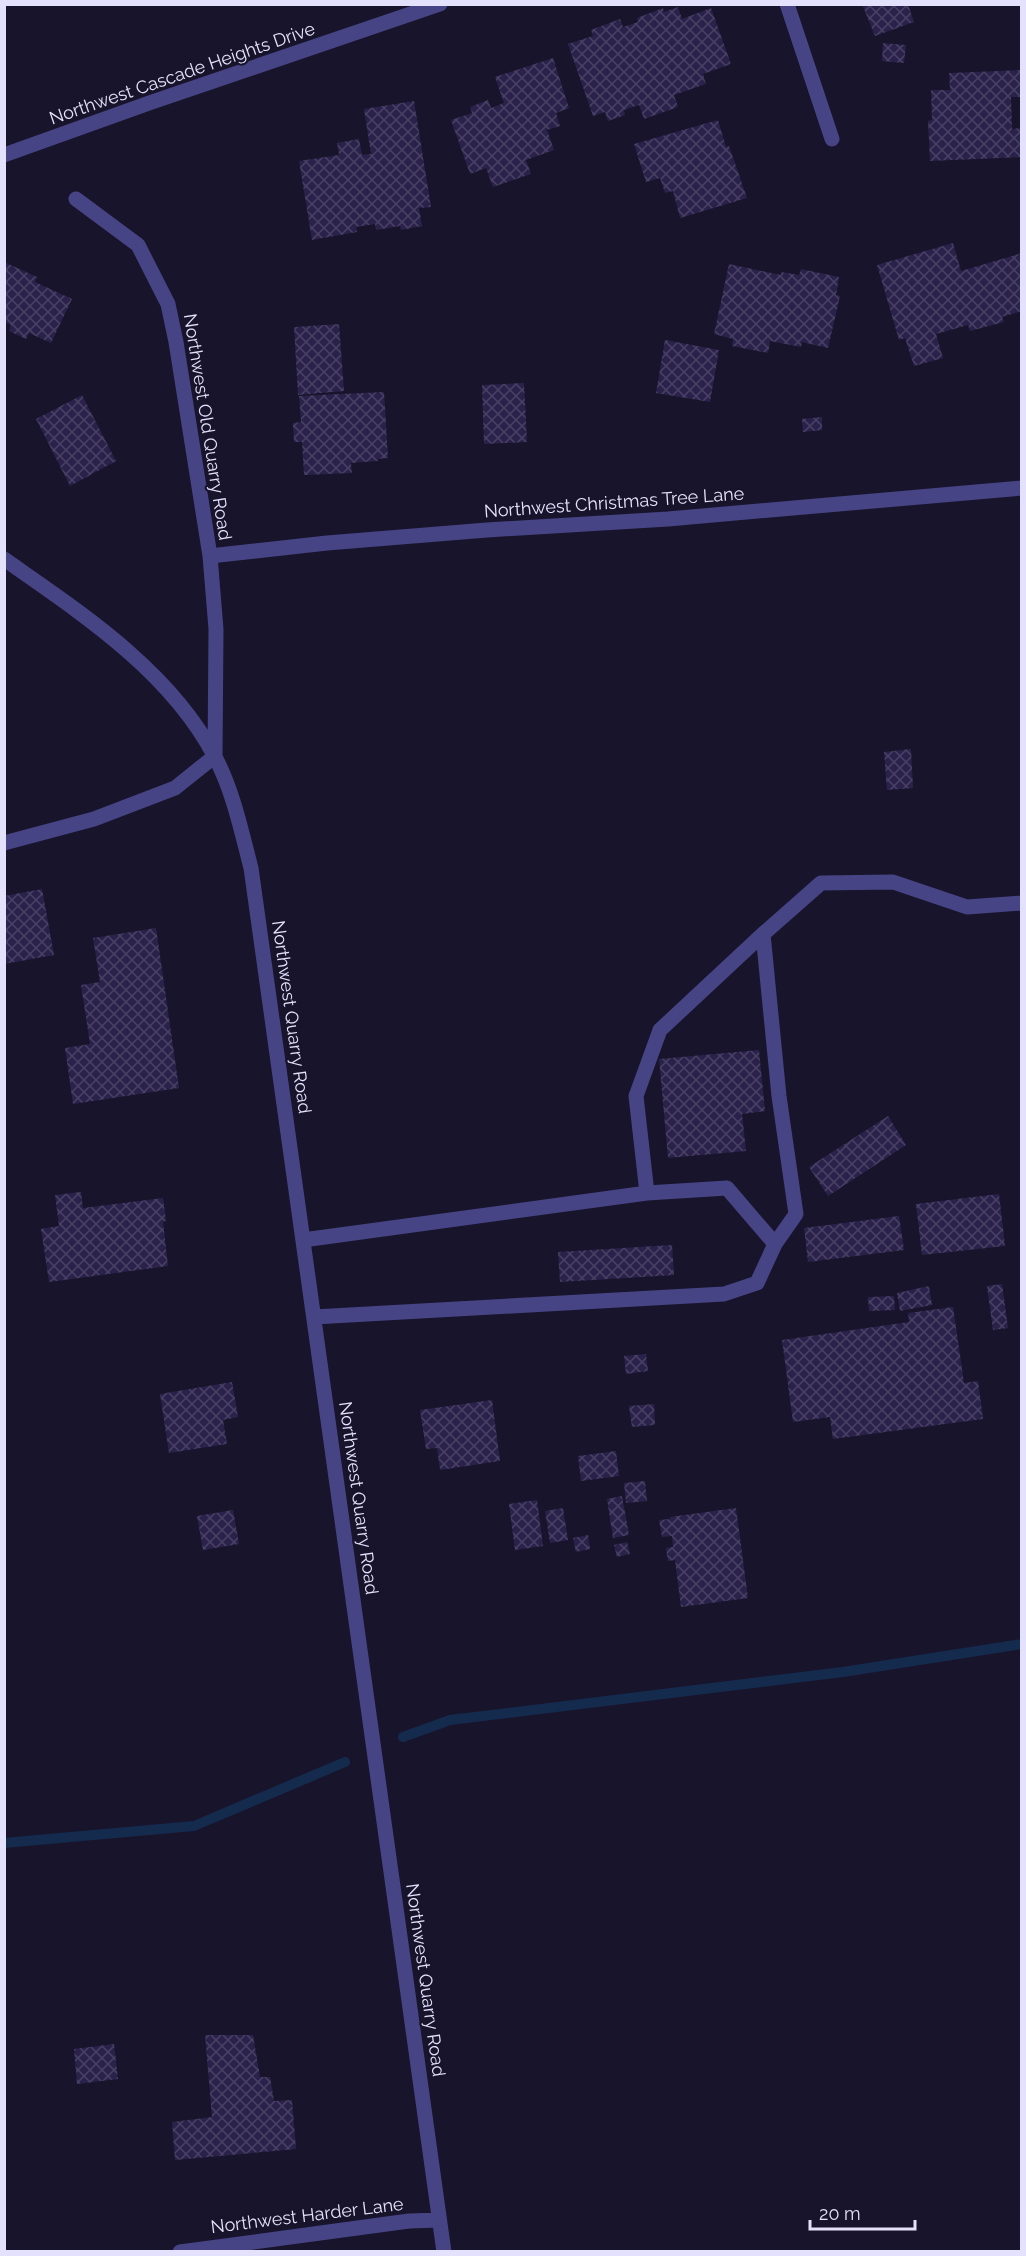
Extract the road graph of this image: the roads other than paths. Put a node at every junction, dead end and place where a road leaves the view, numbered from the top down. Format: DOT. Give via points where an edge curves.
graph roads {
  1 [pos="440,4"];
  2 [pos="787,4"];
  3 [pos="832,139"];
  4 [pos="4,154"];
  5 [pos="76,199"];
  6 [pos="1022,488"];
  7 [pos="210,556"];
  8 [pos="4,559"];
  9 [pos="215,756"];
  10 [pos="4,843"];
  11 [pos="1022,903"];
  12 [pos="764,934"];
  13 [pos="647,1193"];
  14 [pos="303,1240"];
  15 [pos="775,1244"];
  16 [pos="314,1317"];
  17 [pos="440,2220"];
  18 [pos="180,2252"];
  19 [pos="444,2252"];
  1 -- 4 [label="street, Northwest Cascade Heights Drive"];
  2 -- 3 [label="street"];
  5 -- 7 [label="street, Northwest Old Quarry Road" via="138,245 168,304"];
  6 -- 7 [label="street, Northwest Christmas Tree Lane" via="327,543"];
  7 -- 9 [label="street, Northwest Quarry Road" via="216,629"];
  8 -- 9 [label="street, Northwest Quarry Road" via="126,650 157,678 195,723"];
  9 -- 10 [label="street" via="175,788 94,819"];
  9 -- 14 [label="street, Northwest Quarry Road" via="233,800 251,868"];
  11 -- 12 [label="street" via="967,907 893,882 821,884"];
  12 -- 13 [label="street" via="660,1030 636,1096"];
  12 -- 15 [label="street" via="779,1096 796,1214"];
  13 -- 14 [label="street"];
  13 -- 15 [label="street" via="727,1188"];
  14 -- 16 [label="street, Northwest Quarry Road"];
  15 -- 16 [label="street" via="758,1283 724,1294"];
  16 -- 17 [label="street, Northwest Quarry Road"];
  17 -- 18 [label="street, Northwest Harder Lane"];
  17 -- 19 [label="street, Northwest Quarry Road"];
}
